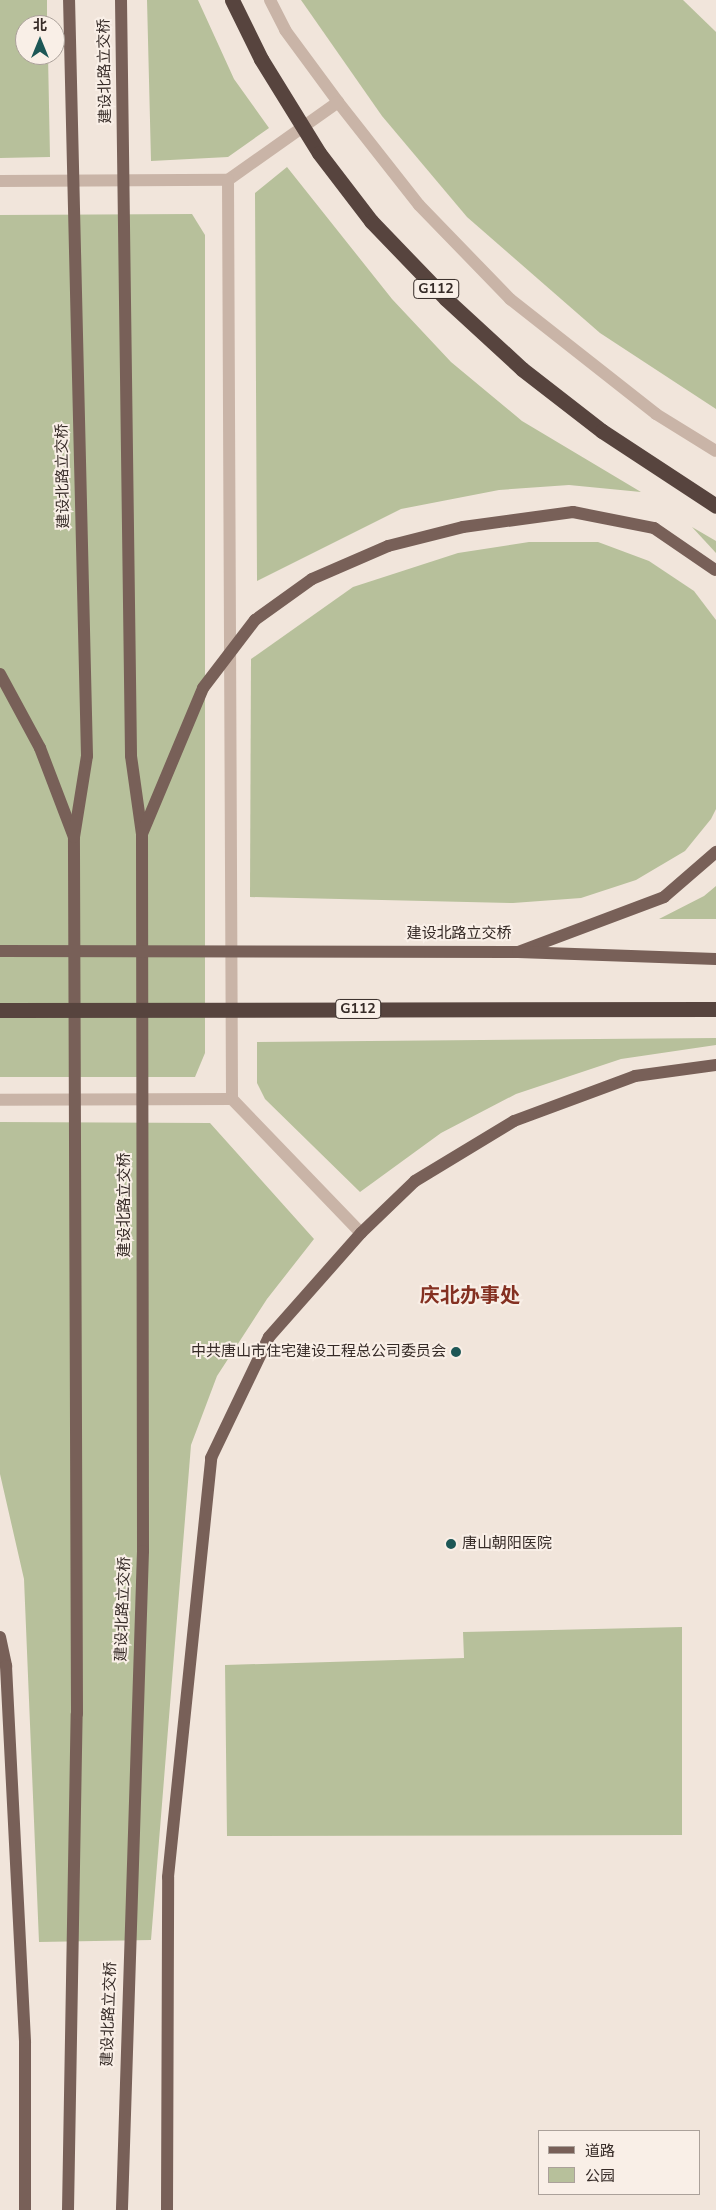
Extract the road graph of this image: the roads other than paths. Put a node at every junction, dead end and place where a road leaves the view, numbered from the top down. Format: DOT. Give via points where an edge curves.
graph roads {
  1 [pos="70,0"];
  2 [pos="121,0"];
  3 [pos="232,0"];
  4 [pos="270,0"];
  5 [pos="338,102"];
  6 [pos="228,180"];
  7 [pos="0,181"];
  8 [pos="716,451"];
  9 [pos="716,506"];
  10 [pos="716,571"];
  11 [pos="0,674"];
  12 [pos="142,834"];
  13 [pos="74,838"];
  14 [pos="716,852"];
  15 [pos="0,951"];
  16 [pos="518,952"];
  17 [pos="716,959"];
  18 [pos="716,1008"];
  19 [pos="0,1010"];
  20 [pos="716,1065"];
  21 [pos="232,1099"];
  22 [pos="0,1100"];
  23 [pos="361,1233"];
  24 [pos="0,1637"];
  25 [pos="25,2210"];
  26 [pos="68,2210"];
  27 [pos="122,2210"];
  28 [pos="167,2210"];
  1 -- 13 [label="main road, 建设北路立交桥, bridge" via="87,756"];
  2 -- 12 [label="main road, 建设北路立交桥, bridge" via="131,756"];
  3 -- 9 [label="highway, G112, bridge" via="261,59 319,153 371,221 446,299 522,369 602,431"];
  4 -- 5 [label="street" via="285,30"];
  5 -- 6 [label="street"];
  5 -- 8 [label="street" via="419,205 510,299 656,414"];
  6 -- 7 [label="street"];
  6 -- 21 [label="street"];
  10 -- 12 [label="main road, bridge" via="654,528 573,512 463,528 388,546 312,579 255,620 203,688"];
  11 -- 13 [label="main road" via="40,748"];
  12 -- 27 [label="main road, 建设北路立交桥, bridge" via="143,1550"];
  13 -- 26 [label="main road, 建设北路立交桥, bridge" via="77,1714"];
  14 -- 16 [label="main road" via="664,897"];
  15 -- 16 [label="main road, 建设北路立交桥, bridge"];
  16 -- 17 [label="main road, 建设北路立交桥, bridge"];
  18 -- 19 [label="highway, G112, bridge"];
  20 -- 23 [label="main road" via="635,1076 514,1121 415,1181"];
  21 -- 22 [label="street"];
  21 -- 23 [label="street"];
  23 -- 28 [label="main road" via="269,1337 211,1458 168,1877"];
  24 -- 25 [label="main road" via="6,1666 25,2043"];
}
